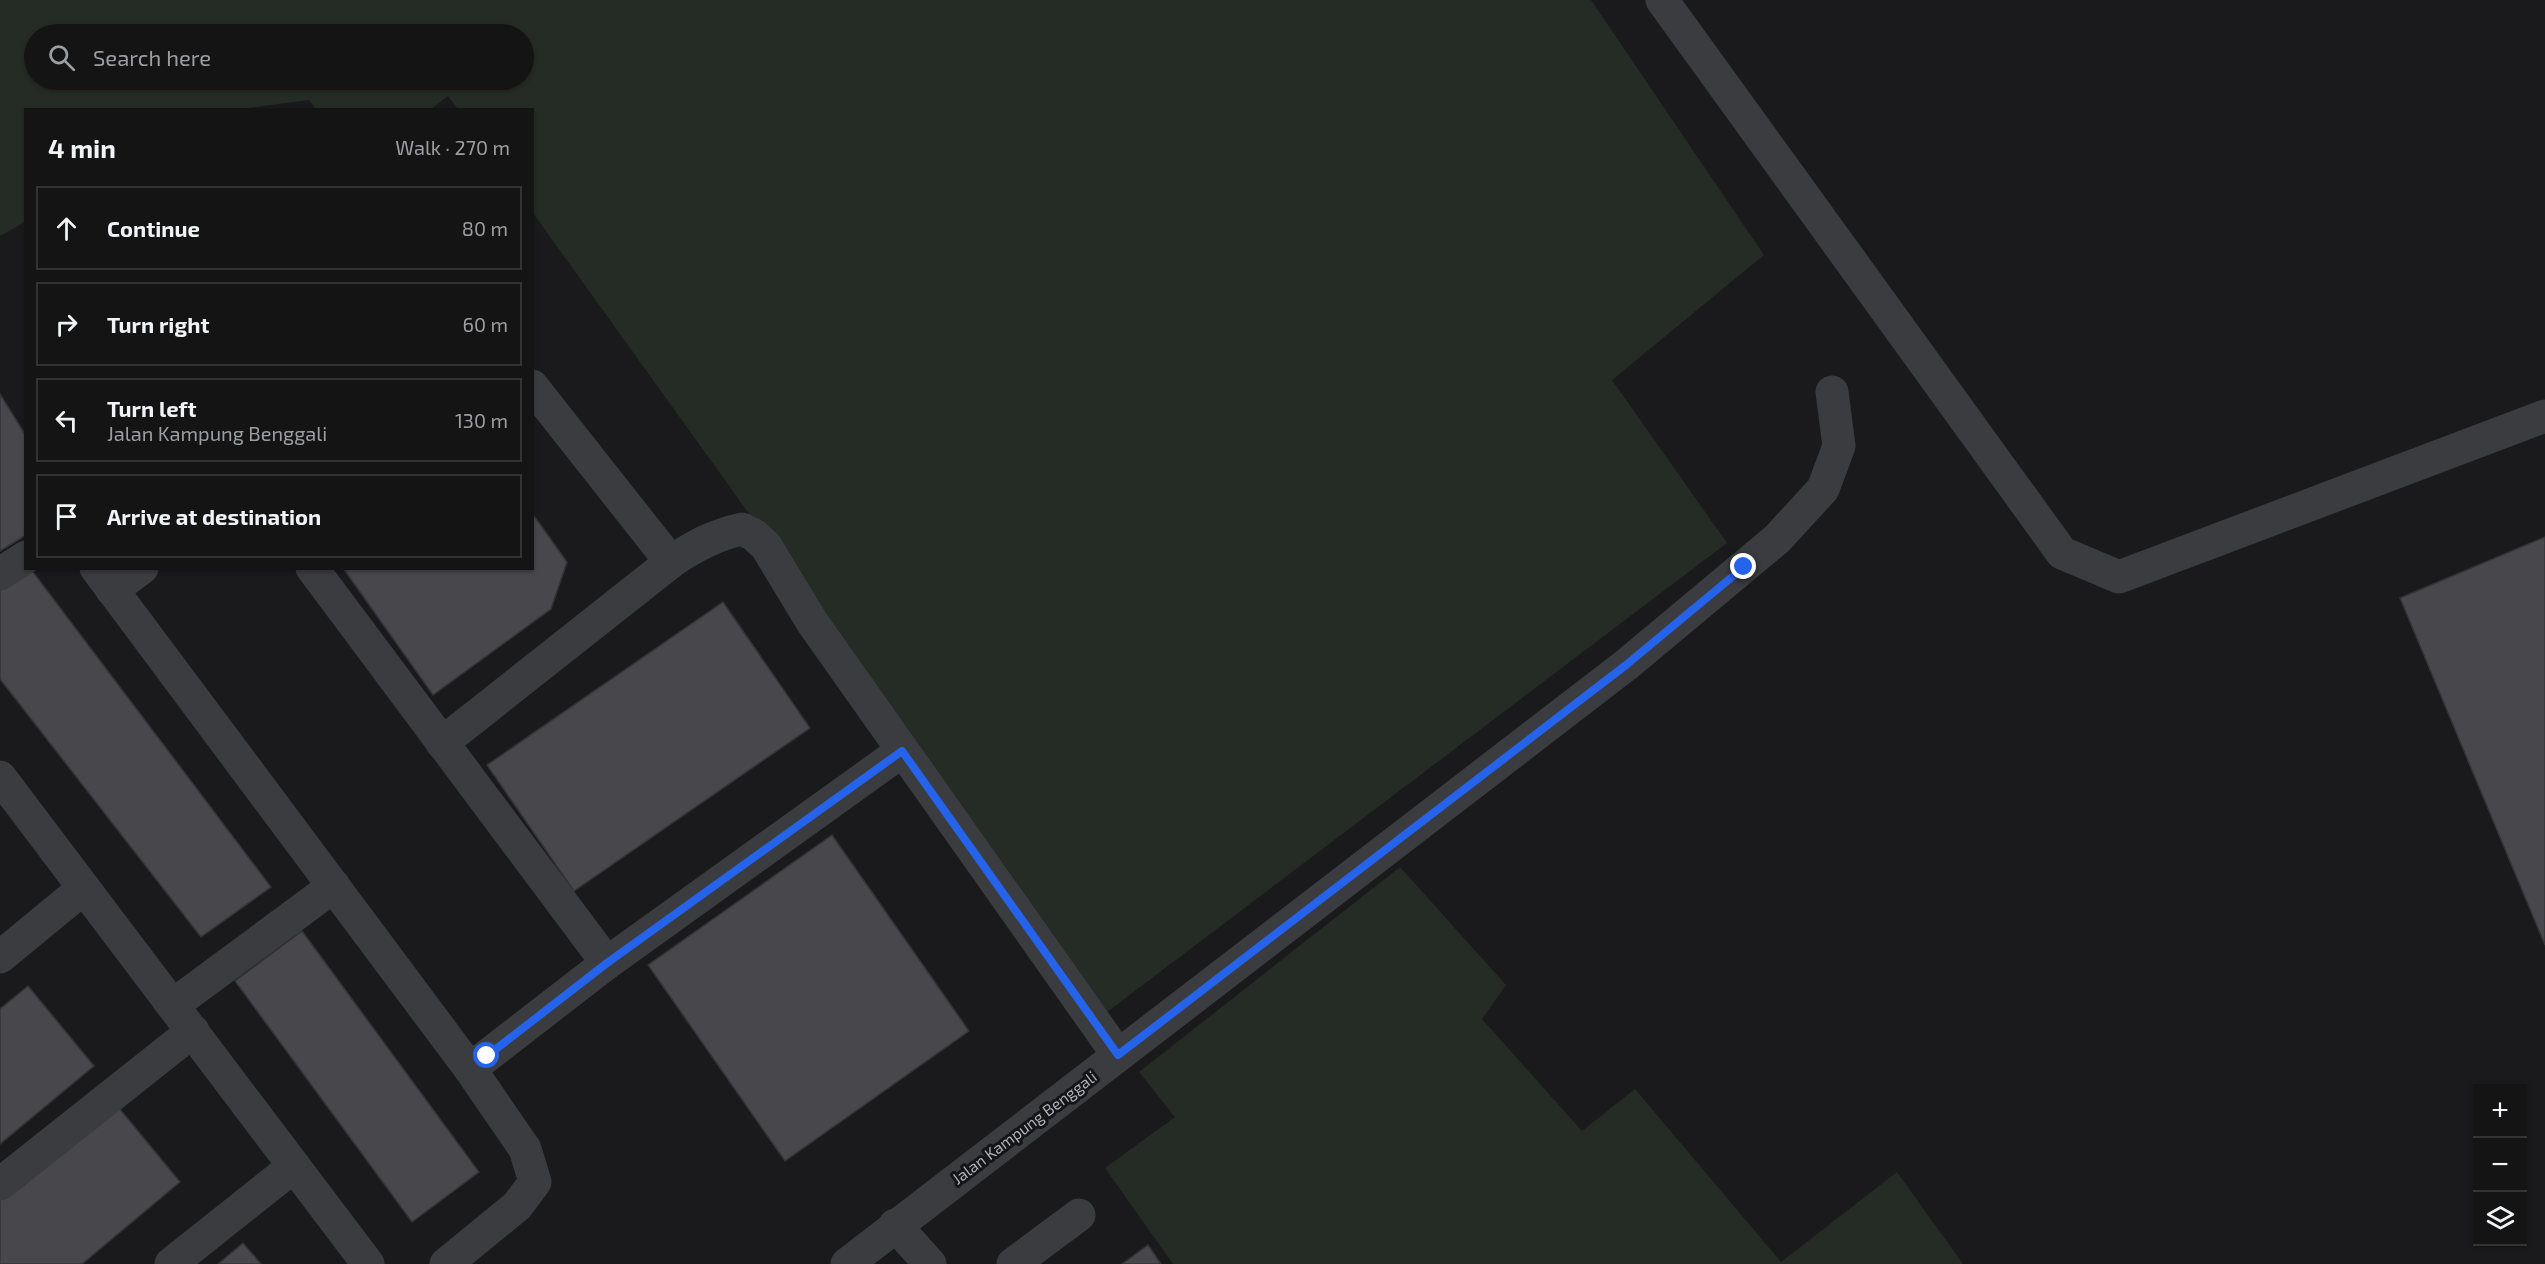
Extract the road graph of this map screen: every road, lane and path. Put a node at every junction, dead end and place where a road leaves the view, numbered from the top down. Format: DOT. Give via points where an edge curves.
graph roads {
  1 [pos="1662,0"];
  2 [pos="534,389"];
  3 [pos="1832,392"];
  4 [pos="2545,416"];
  5 [pos="24,558"];
  6 [pos="671,562"];
  7 [pos="135,570"];
  8 [pos="313,570"];
  9 [pos="0,574"];
  10 [pos="104,579"];
  11 [pos="442,743"];
  12 [pos="902,751"];
  13 [pos="0,777"];
  14 [pos="334,886"];
  15 [pos="84,888"];
  16 [pos="0,957"];
  17 [pos="607,963"];
  18 [pos="173,1005"];
  19 [pos="193,1032"];
  20 [pos="1118,1055"];
  21 [pos="470,1069"];
  22 [pos="294,1166"];
  23 [pos="0,1184"];
  24 [pos="1079,1215"];
  25 [pos="895,1225"];
  26 [pos="171,1264"];
  27 [pos="368,1264"];
  28 [pos="446,1264"];
  29 [pos="847,1264"];
  30 [pos="930,1264"];
  31 [pos="1013,1264"];
  1 -- 4 [label="street" via="2062,553 2119,577"];
  2 -- 6 [label="street"];
  3 -- 20 [label="street, Jalan Kampung Benggali" via="1839,446 1824,489 1777,539 1617,672"];
  5 -- 9 [label="street"];
  6 -- 11 [label="street"];
  6 -- 12 [label="street" via="718,535 742,529 754,535 766,546 812,622"];
  7 -- 10 [label="street"];
  8 -- 11 [label="street"];
  10 -- 14 [label="street"];
  11 -- 17 [label="street"];
  12 -- 17 [label="street"];
  12 -- 20 [label="street"];
  13 -- 15 [label="street"];
  14 -- 18 [label="street"];
  14 -- 21 [label="street"];
  15 -- 16 [label="street"];
  15 -- 18 [label="street"];
  17 -- 21 [label="street"];
  18 -- 19 [label="street"];
  19 -- 22 [label="street"];
  19 -- 23 [label="street"];
  20 -- 25 [label="street, Jalan Kampung Benggali"];
  21 -- 28 [label="street" via="525,1149 535,1182 517,1206"];
  22 -- 26 [label="street"];
  22 -- 27 [label="street"];
  24 -- 31 [label="street"];
  25 -- 29 [label="street, Jalan Kampung Benggali"];
  25 -- 30 [label="street"];
}
